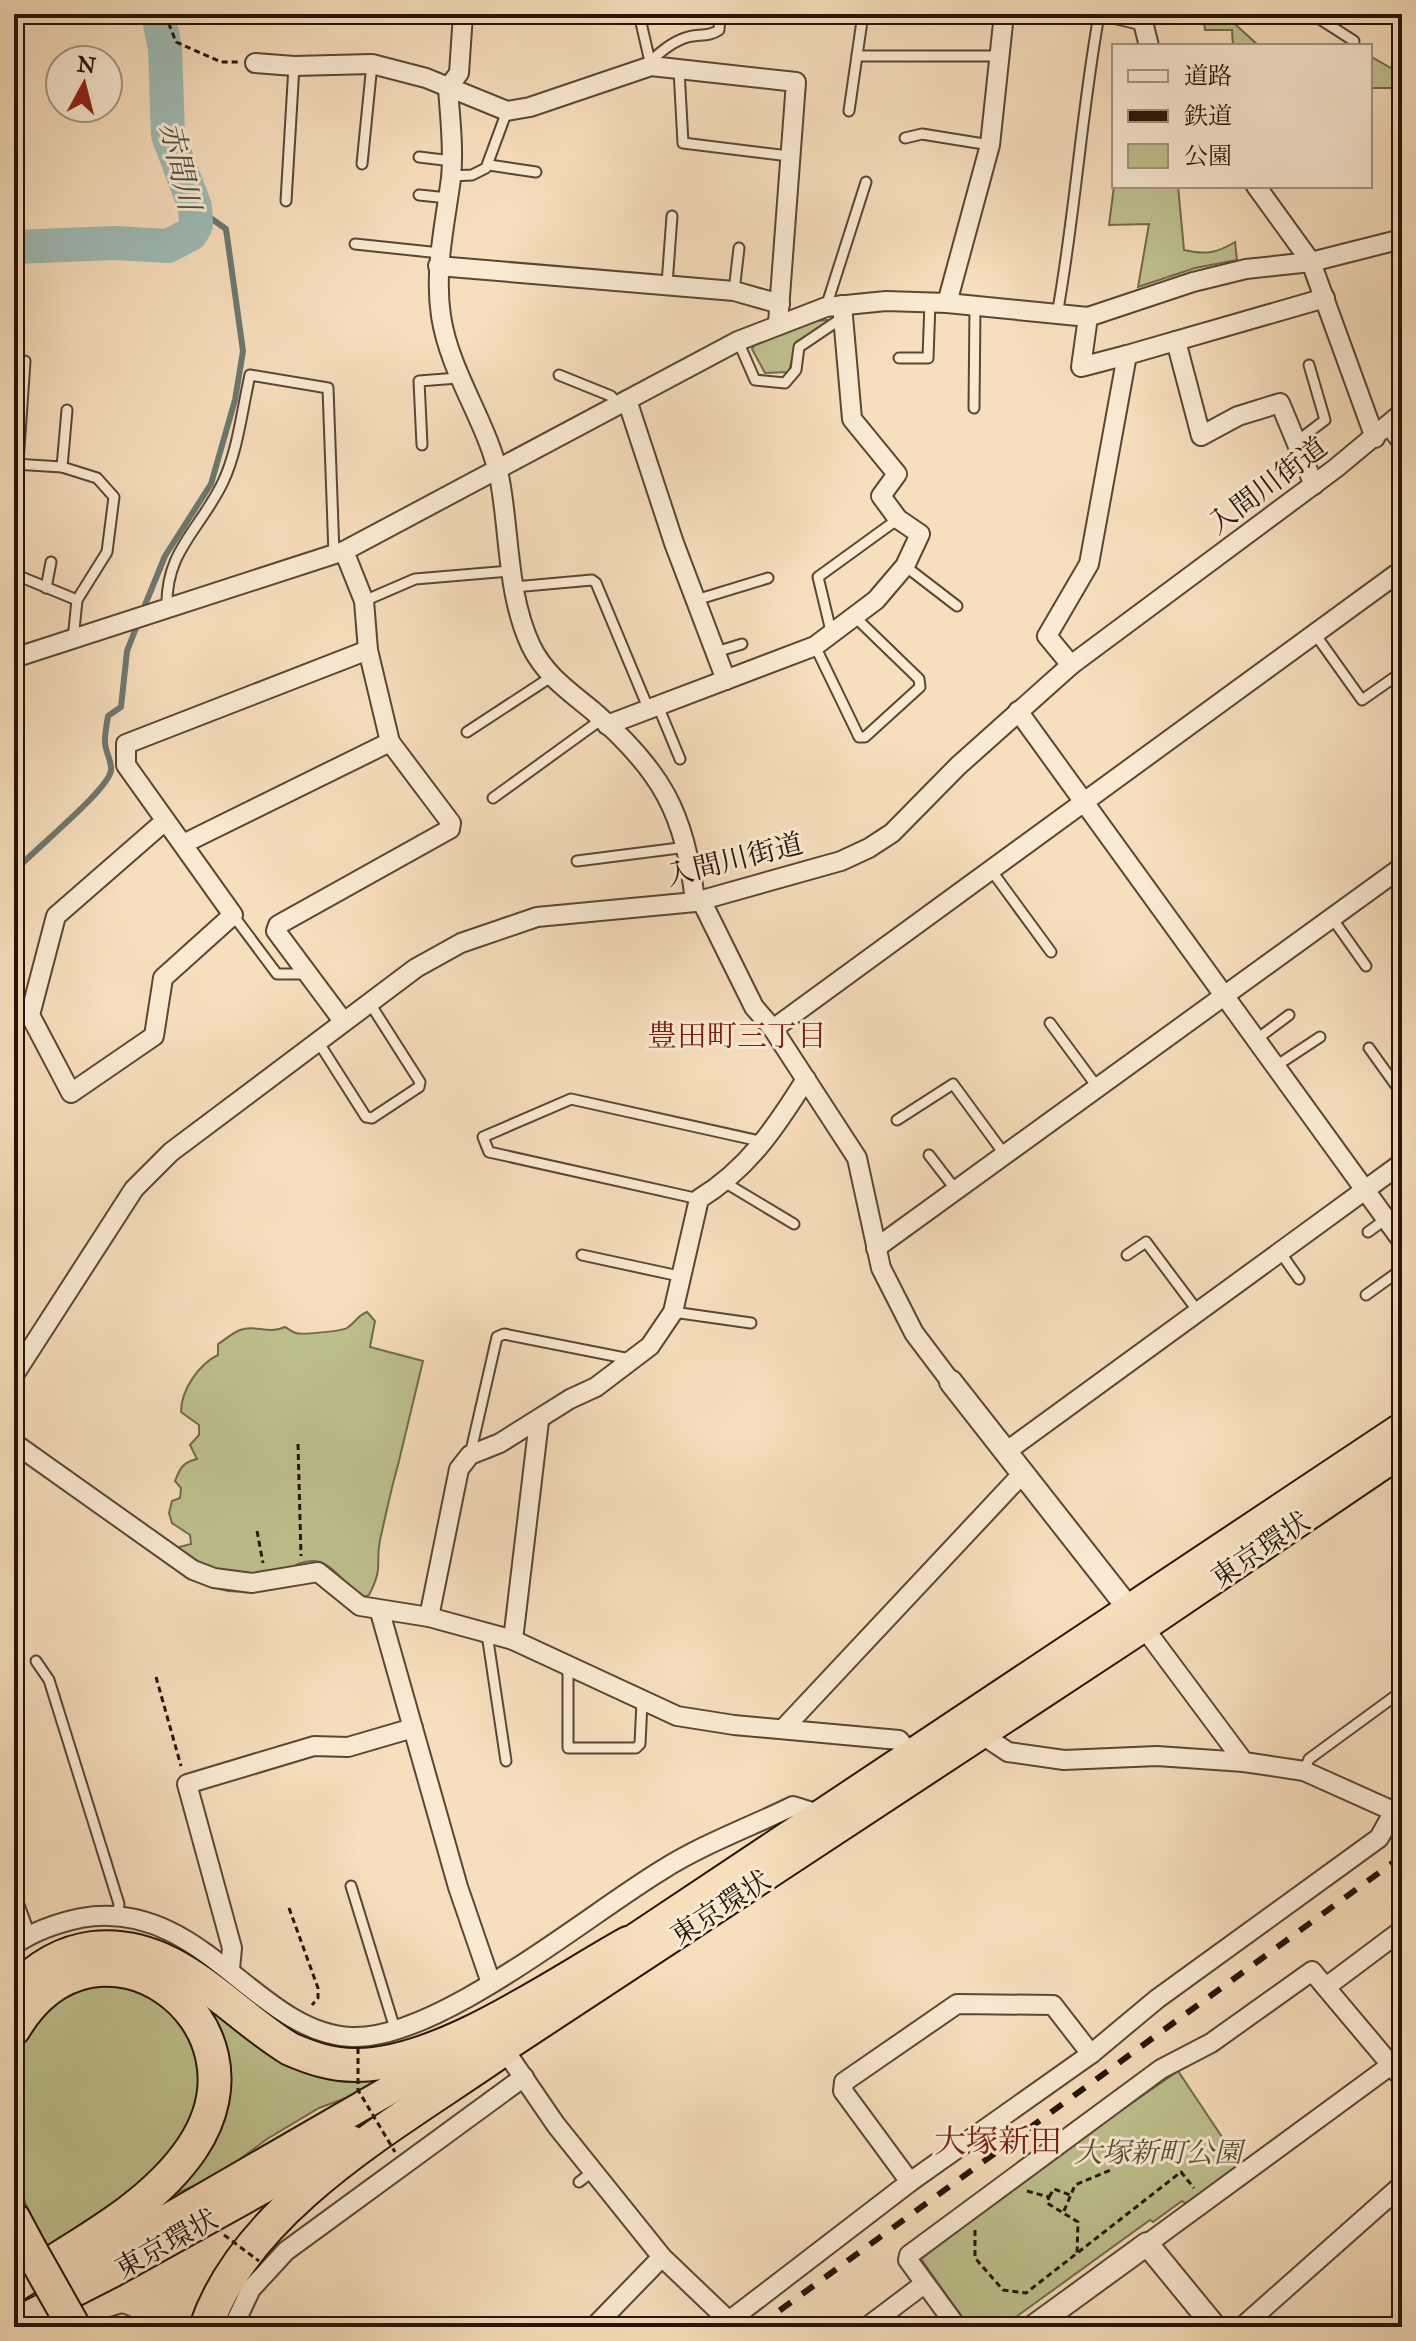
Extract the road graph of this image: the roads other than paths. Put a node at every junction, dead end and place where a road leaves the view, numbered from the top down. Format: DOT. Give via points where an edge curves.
graph roads {
  1 [pos="463,14"];
  2 [pos="639,14"];
  3 [pos="720,14"];
  4 [pos="863,14"];
  5 [pos="1004,14"];
  6 [pos="1097,14"];
  7 [pos="1312,14"];
  8 [pos="1142,20"];
  9 [pos="1354,41"];
  10 [pos="1148,44"];
  11 [pos="857,56"];
  12 [pos="999,56"];
  13 [pos="255,63"];
  14 [pos="372,64"];
  15 [pos="651,64"];
  16 [pos="294,66"];
  17 [pos="679,70"];
  18 [pos="448,88"];
  19 [pos="507,111"];
  20 [pos="849,111"];
  21 [pos="905,138"];
  22 [pos="990,145"];
  23 [pos="789,156"];
  24 [pos="419,157"];
  25 [pos="362,164"];
  26 [pos="489,165"];
  27 [pos="451,168"];
  28 [pos="536,172"];
  29 [pos="866,182"];
  30 [pos="1257,188"];
  31 [pos="419,195"];
  32 [pos="448,198"];
  33 [pos="286,201"];
  34 [pos="672,216"];
  35 [pos="1402,239"];
  36 [pos="355,244"];
  37 [pos="739,248"];
  38 [pos="439,259"];
  39 [pos="1311,262"];
  40 [pos="667,284"];
  41 [pos="734,291"];
  42 [pos="1325,298"];
  43 [pos="938,303"];
  44 [pos="780,304"];
  45 [pos="975,306"];
  46 [pos="837,310"];
  47 [pos="1057,315"];
  48 [pos="1088,317"];
  49 [pos="778,323"];
  50 [pos="738,341"];
  51 [pos="1176,341"];
  52 [pos="1127,355"];
  53 [pos="899,358"];
  54 [pos="25,361"];
  55 [pos="1309,365"];
  56 [pos="559,375"];
  57 [pos="458,378"];
  58 [pos="623,402"];
  59 [pos="974,408"];
  60 [pos="67,410"];
  61 [pos="1393,429"];
  62 [pos="1296,442"];
  63 [pos="422,445"];
  64 [pos="16,463"];
  65 [pos="62,467"];
  66 [pos="498,472"];
  67 [pos="1314,485"];
  68 [pos="898,519"];
  69 [pos="339,553"];
  70 [pos="51,562"];
  71 [pos="905,566"];
  72 [pos="1402,570"];
  73 [pos="14,574"];
  74 [pos="768,578"];
  75 [pos="512,579"];
  76 [pos="46,588"];
  77 [pos="77,600"];
  78 [pos="696,600"];
  79 [pos="364,601"];
  80 [pos="957,606"];
  81 [pos="167,608"];
  82 [pos="854,615"];
  83 [pos="831,631"];
  84 [pos="1315,634"];
  85 [pos="73,640"];
  86 [pos="742,644"];
  87 [pos="815,646"];
  88 [pos="368,650"];
  89 [pos="716,652"];
  90 [pos="14,658"];
  91 [pos="1071,665"];
  92 [pos="1402,672"];
  93 [pos="551,677"];
  94 [pos="726,680"];
  95 [pos="654,708"];
  96 [pos="1018,711"];
  97 [pos="605,722"];
  98 [pos="467,732"];
  99 [pos="390,742"];
  100 [pos="680,759"];
  101 [pos="493,798"];
  102 [pos="1083,804"];
  103 [pos="165,821"];
  104 [pos="183,844"];
  105 [pos="687,847"];
  106 [pos="577,861"];
  107 [pos="991,870"];
  108 [pos="1396,871"];
  109 [pos="1402,891"];
  110 [pos="698,901"];
  111 [pos="233,915"];
  112 [pos="1332,918"];
  113 [pos="1051,952"];
  114 [pos="1366,966"];
  115 [pos="307,974"];
  116 [pos="1226,996"];
  117 [pos="369,1002"];
  118 [pos="22,1014"];
  119 [pos="1289,1015"];
  120 [pos="343,1021"];
  121 [pos="1050,1023"];
  122 [pos="773,1029"];
  123 [pos="1320,1037"];
  124 [pos="1257,1039"];
  125 [pos="317,1040"];
  126 [pos="1369,1048"];
  127 [pos="1276,1066"];
  128 [pos="806,1079"];
  129 [pos="1098,1088"];
  130 [pos="1402,1094"];
  131 [pos="897,1120"];
  132 [pos="764,1142"];
  133 [pos="929,1155"];
  134 [pos="1005,1155"];
  135 [pos="1402,1163"];
  136 [pos="724,1182"];
  137 [pos="957,1190"];
  138 [pos="1365,1191"];
  139 [pos="699,1199"];
  140 [pos="1386,1219"];
  141 [pos="794,1224"];
  142 [pos="1368,1232"];
  143 [pos="1402,1241"];
  144 [pos="876,1248"];
  145 [pos="1280,1252"];
  146 [pos="582,1255"];
  147 [pos="1127,1255"];
  148 [pos="1402,1269"];
  149 [pos="679,1276"];
  150 [pos="1299,1279"];
  151 [pos="1366,1295"];
  152 [pos="1197,1310"];
  153 [pos="673,1312"];
  154 [pos="751,1323"];
  155 [pos="635,1360"];
  156 [pos="14,1375"];
  157 [pos="951,1382"];
  158 [pos="539,1421"];
  159 [pos="1402,1427"];
  160 [pos="14,1443"];
  161 [pos="1007,1451"];
  162 [pos="1402,1452"];
  163 [pos="470,1455"];
  164 [pos="1024,1472"];
  165 [pos="380,1612"];
  166 [pos="429,1617"];
  167 [pos="1137,1618"];
  168 [pos="487,1634"];
  169 [pos="513,1640"];
  170 [pos="36,1661"];
  171 [pos="568,1668"];
  172 [pos="1402,1691"];
  173 [pos="642,1702"];
  174 [pos="413,1728"];
  175 [pos="783,1729"];
  176 [pos="981,1734"];
  177 [pos="911,1754"];
  178 [pos="506,1761"];
  179 [pos="1244,1762"];
  180 [pos="1304,1771"];
  181 [pos="1398,1813"];
  182 [pos="822,1815"];
  183 [pos="351,1886"];
  184 [pos="14,1904"];
  185 [pos="117,1917"];
  186 [pos="1402,1930"];
  187 [pos="20,1941"];
  188 [pos="628,1943"];
  189 [pos="230,1969"];
  190 [pos="491,1983"];
  191 [pos="1326,1987"];
  192 [pos="14,1992"];
  193 [pos="14,2029"];
  194 [pos="396,2033"];
  195 [pos="504,2049"];
  196 [pos="1091,2054"];
  197 [pos="1399,2067"];
  198 [pos="524,2077"];
  199 [pos="910,2182"];
  200 [pos="1402,2185"];
  201 [pos="19,2243"];
  202 [pos="1147,2244"];
  203 [pos="662,2257"];
  204 [pos="924,2284"];
  205 [pos="14,2286"];
  206 [pos="14,2297"];
  207 [pos="14,2323"];
  208 [pos="725,2324"];
  209 [pos="51,2327"];
  210 [pos="74,2327"];
  211 [pos="96,2327"];
  212 [pos="141,2327"];
  213 [pos="206,2327"];
  214 [pos="233,2327"];
  215 [pos="594,2327"];
  216 [pos="867,2327"];
  217 [pos="957,2327"];
  218 [pos="1033,2327"];
  219 [pos="1215,2327"];
  220 [pos="1242,2327"];
  1 -- 18 [label="street" via="459,73"];
  2 -- 15 [label="lane"];
  3 -- 15 [label="lane" via="719,30 667,47"];
  4 -- 11 [label="lane"];
  5 -- 12 [label="street"];
  6 -- 8 [label="lane"];
  6 -- 47 [label="lane"];
  7 -- 9 [label="lane"];
  8 -- 10 [label="street"];
  11 -- 12 [label="lane"];
  11 -- 20 [label="lane"];
  12 -- 22 [label="street"];
  13 -- 16 [label="street"];
  14 -- 16 [label="street"];
  14 -- 18 [label="street"];
  14 -- 25 [label="lane"];
  15 -- 17 [label="street"];
  15 -- 19 [label="street"];
  16 -- 33 [label="lane"];
  17 -- 23 [label="lane" via="683,143"];
  17 -- 23 [label="street" via="796,82"];
  18 -- 19 [label="street"];
  18 -- 27 [label="street"];
  19 -- 26 [label="lane"];
  21 -- 22 [label="lane" via="922,134"];
  22 -- 43 [label="street"];
  23 -- 44 [label="street"];
  24 -- 27 [label="lane"];
  26 -- 27 [label="lane" via="472,175"];
  26 -- 28 [label="lane"];
  27 -- 32 [label="street"];
  29 -- 46 [label="lane"];
  30 -- 39 [label="street"];
  31 -- 32 [label="lane"];
  32 -- 38 [label="street"];
  34 -- 40 [label="lane"];
  35 -- 39 [label="street"];
  36 -- 38 [label="lane"];
  37 -- 41 [label="lane"];
  38 -- 40 [label="street"];
  38 -- 57 [label="street" via="446,345"];
  39 -- 42 [label="street"];
  39 -- 48 [label="street" via="1220,275"];
  40 -- 41 [label="street"];
  41 -- 44 [label="street"];
  42 -- 51 [label="street"];
  42 -- 61 [label="street"];
  43 -- 45 [label="street"];
  43 -- 46 [label="street" via="886,301"];
  43 -- 53 [label="lane" via="928,358"];
  44 -- 49 [label="street"];
  45 -- 47 [label="street"];
  45 -- 59 [label="lane"];
  46 -- 49 [label="street"];
  46 -- 50 [label="lane" via="799,347 796,370 785,383 755,380"];
  46 -- 68 [label="street" via="852,419 897,474 881,496"];
  47 -- 48 [label="street"];
  48 -- 52 [label="street" via="1081,367"];
  49 -- 50 [label="street"];
  50 -- 58 [label="street"];
  51 -- 52 [label="street"];
  51 -- 62 [label="street" via="1201,436 1238,416 1280,403"];
  52 -- 91 [label="street" via="1089,564 1047,636"];
  54 -- 64 [label="lane"];
  55 -- 62 [label="lane" via="1325,420"];
  56 -- 58 [label="lane"];
  57 -- 63 [label="lane" via="419,381"];
  57 -- 66 [label="street"];
  58 -- 66 [label="street"];
  58 -- 78 [label="street"];
  60 -- 65 [label="lane"];
  61 -- 67 [label="street, 入間川街道"];
  62 -- 67 [label="street"];
  64 -- 65 [label="lane"];
  65 -- 77 [label="lane" via="97,478 114,497 107,552"];
  66 -- 69 [label="street"];
  66 -- 75 [label="street"];
  67 -- 91 [label="street, 入間川街道"];
  68 -- 71 [label="street" via="920,534"];
  68 -- 83 [label="lane" via="818,577"];
  69 -- 79 [label="street"];
  69 -- 81 [label="street"];
  69 -- 81 [label="lane" via="328,388 250,375 223,481 173,563 166,581"];
  70 -- 76 [label="lane"];
  71 -- 80 [label="lane"];
  71 -- 82 [label="street" via="876,600"];
  72 -- 84 [label="street"];
  73 -- 76 [label="lane"];
  74 -- 78 [label="lane"];
  75 -- 79 [label="lane" via="415,579"];
  75 -- 93 [label="street" via="531,646"];
  75 -- 95 [label="lane" via="596,583"];
  76 -- 77 [label="lane"];
  77 -- 85 [label="lane"];
  78 -- 89 [label="street"];
  79 -- 88 [label="street"];
  81 -- 85 [label="street"];
  82 -- 83 [label="street"];
  82 -- 87 [label="lane" via="919,679 920,687 865,737 859,737"];
  83 -- 87 [label="street"];
  84 -- 92 [label="lane" via="1362,700"];
  84 -- 102 [label="street"];
  85 -- 90 [label="street"];
  86 -- 89 [label="lane"];
  87 -- 94 [label="street"];
  88 -- 99 [label="street"];
  88 -- 103 [label="street" via="126,744 126,765"];
  89 -- 94 [label="street"];
  91 -- 96 [label="street, 入間川街道"];
  93 -- 97 [label="street"];
  93 -- 98 [label="lane"];
  94 -- 95 [label="street"];
  95 -- 97 [label="street"];
  95 -- 100 [label="lane"];
  96 -- 102 [label="street"];
  96 -- 110 [label="street, 入間川街道" via="913,814 869,848 841,861"];
  97 -- 101 [label="lane"];
  97 -- 105 [label="street" via="657,777 673,804"];
  99 -- 104 [label="street"];
  99 -- 115 [label="street" via="451,823 450,829 278,925 276,931"];
  102 -- 107 [label="street"];
  102 -- 116 [label="street"];
  103 -- 104 [label="street"];
  103 -- 118 [label="street" via="56,916"];
  104 -- 111 [label="street"];
  105 -- 106 [label="lane"];
  105 -- 110 [label="street"];
  107 -- 113 [label="lane"];
  107 -- 122 [label="street"];
  108 -- 109 [label="lane"];
  108 -- 112 [label="street"];
  110 -- 117 [label="street, 入間川街道" via="578,911 497,929 439,953"];
  110 -- 122 [label="street" via="754,1007"];
  111 -- 115 [label="lane" via="277,974"];
  111 -- 118 [label="street" via="163,978 154,1036 71,1093"];
  112 -- 114 [label="lane"];
  112 -- 116 [label="street"];
  115 -- 120 [label="street"];
  116 -- 124 [label="street"];
  116 -- 129 [label="street"];
  117 -- 120 [label="street, 入間川街道"];
  117 -- 125 [label="lane" via="419,1087 366,1117"];
  119 -- 124 [label="lane"];
  120 -- 125 [label="street, 入間川街道"];
  121 -- 129 [label="lane"];
  122 -- 128 [label="street"];
  123 -- 127 [label="lane"];
  124 -- 127 [label="street"];
  125 -- 156 [label="street, 入間川街道" via="171,1152 134,1189"];
  126 -- 130 [label="lane"];
  127 -- 138 [label="street"];
  128 -- 132 [label="street"];
  128 -- 144 [label="street" via="857,1158"];
  129 -- 134 [label="street"];
  131 -- 134 [label="lane" via="953,1084"];
  132 -- 136 [label="street"];
  132 -- 139 [label="lane" via="571,1099 483,1137 489,1152"];
  133 -- 137 [label="lane"];
  134 -- 137 [label="street"];
  135 -- 138 [label="street"];
  136 -- 139 [label="street"];
  136 -- 141 [label="lane"];
  137 -- 144 [label="street"];
  138 -- 140 [label="street"];
  138 -- 145 [label="street"];
  139 -- 149 [label="street"];
  140 -- 142 [label="lane"];
  140 -- 143 [label="street"];
  144 -- 157 [label="street" via="914,1333"];
  145 -- 150 [label="lane"];
  145 -- 152 [label="street"];
  146 -- 149 [label="lane"];
  147 -- 152 [label="lane" via="1146,1242"];
  148 -- 151 [label="lane"];
  149 -- 153 [label="street"];
  152 -- 161 [label="street"];
  153 -- 154 [label="lane"];
  153 -- 155 [label="street"];
  155 -- 158 [label="street"];
  155 -- 163 [label="lane" via="504,1334 497,1337"];
  157 -- 161 [label="street"];
  158 -- 163 [label="street"];
  158 -- 169 [label="street"];
  159 -- 167 [label="highway, 東京環状"];
  160 -- 165 [label="street" via="193,1570 214,1578 268,1583 318,1572 360,1606"];
  161 -- 164 [label="street"];
  162 -- 167 [label="highway, 東京環状"];
  163 -- 166 [label="street" via="459,1469"];
  164 -- 167 [label="street"];
  164 -- 175 [label="street"];
  165 -- 166 [label="street"];
  165 -- 174 [label="street"];
  166 -- 168 [label="street"];
  167 -- 176 [label="highway, 東京環状"];
  167 -- 177 [label="highway, 東京環状"];
  167 -- 179 [label="street"];
  168 -- 169 [label="street"];
  168 -- 178 [label="lane"];
  169 -- 171 [label="street"];
  170 -- 185 [label="lane" via="49,1680 92,1812 117,1898"];
  171 -- 173 [label="street"];
  171 -- 173 [label="lane" via="568,1748 636,1748"];
  172 -- 180 [label="lane" via="1309,1759"];
  173 -- 175 [label="street" via="677,1716"];
  174 -- 189 [label="street" via="348,1747 314,1746 187,1784 232,1948"];
  174 -- 190 [label="street"];
  175 -- 177 [label="street" via="899,1740"];
  176 -- 179 [label="street" via="1008,1752 1064,1760 1157,1756"];
  176 -- 195 [label="highway, 東京環状"];
  177 -- 182 [label="highway, 東京環状"];
  179 -- 180 [label="street"];
  180 -- 181 [label="street"];
  181 -- 196 [label="street" via="1379,1838 1157,1999"];
  182 -- 188 [label="highway, 東京環状"];
  182 -- 190 [label="street" via="793,1806 665,1868"];
  183 -- 194 [label="lane"];
  184 -- 187 [label="street"];
  185 -- 187 [label="street" via="70,1920"];
  185 -- 189 [label="street" via="171,1933"];
  186 -- 191 [label="street"];
  188 -- 192 [label="highway" via="461,2036 404,2058 356,2065 290,2049 183,1970 127,1948 84,1949 64,1956 44,1965"];
  188 -- 206 [label="highway, 東京環状" via="361,2109"];
  189 -- 194 [label="street" via="294,2018 330,2034"];
  190 -- 194 [label="street"];
  191 -- 197 [label="street"];
  191 -- 204 [label="street" via="1312,1971 1211,2043 1161,2069 968,2211 909,2255"];
  193 -- 205 [label="highway" via="35,1999 75,1974 98,1969 144,1976 164,1986 197,2017 214,2059 214,2083 203,2128 176,2169 131,2209"];
  195 -- 198 [label="street"];
  195 -- 207 [label="highway, 東京環状" via="330,2153"];
  195 -- 213 [label="highway" via="357,2152 292,2206 231,2274"];
  196 -- 199 [label="street"];
  196 -- 199 [label="street" via="1053,2005 957,2004 844,2082 843,2091"];
  197 -- 202 [label="street"];
  198 -- 203 [label="street" via="586,2177"];
  198 -- 214 [label="street" via="286,2251 251,2289"];
  199 -- 208 [label="street"];
  200 -- 220 [label="street"];
  201 -- 209 [label="highway"];
  201 -- 210 [label="highway, bridge"];
  202 -- 218 [label="street"];
  202 -- 219 [label="street"];
  203 -- 208 [label="street"];
  203 -- 215 [label="street"];
  204 -- 216 [label="street"];
  204 -- 217 [label="street"];
  211 -- 212 [label="lane" via="122,2319"];
}
